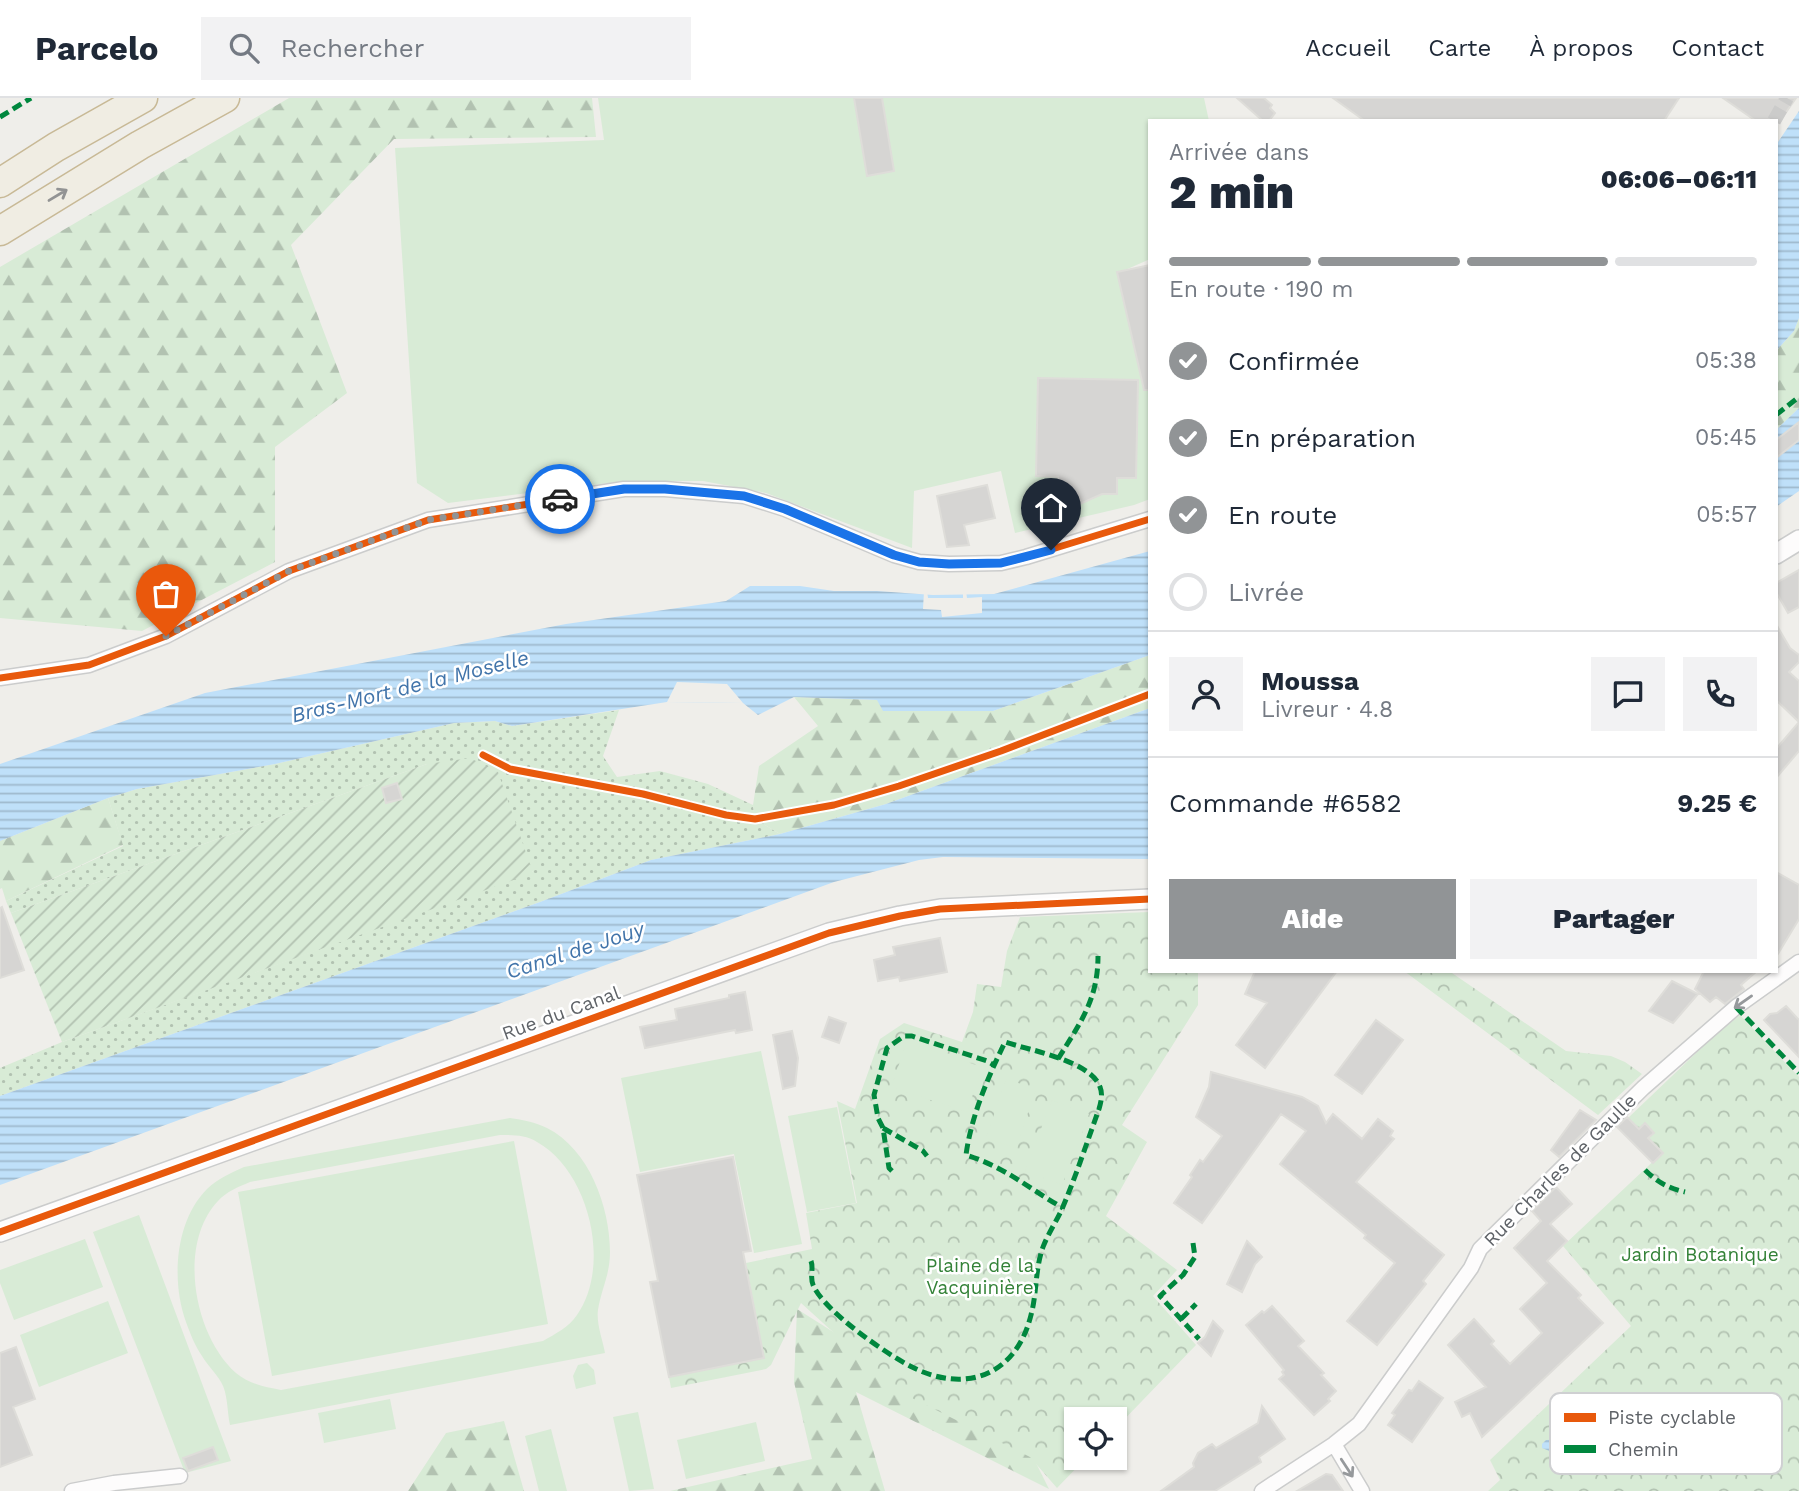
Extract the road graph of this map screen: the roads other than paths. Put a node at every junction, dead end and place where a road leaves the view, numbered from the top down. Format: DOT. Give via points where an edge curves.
graph roads {
  1 [pos="143,98"];
  2 [pos="225,98"];
  3 [pos="0,183"];
  4 [pos="0,231"];
  5 [pos="1148,520"];
  6 [pos="1799,540"];
  7 [pos="1778,553"];
  8 [pos="0,678"];
  9 [pos="1148,898"];
  10 [pos="1799,962"];
  11 [pos="0,1233"];
  12 [pos="1334,1444"];
  13 [pos="180,1476"];
  14 [pos="72,1491"];
  15 [pos="1262,1491"];
  16 [pos="1362,1491"];
  1 -- 3 [label="highway"];
  4 -- 2 [label="highway, one-way"];
  5 -- 8 [label="street" via="1001,563 949,564 894,555 744,496 624,489 428,520 289,571 166,636 127,651 89,665"];
  6 -- 7 [label="street"];
  9 -- 11 [label="street, Rue du Canal" via="940,909 830,933"];
  10 -- 12 [label="street, Rue Charles de Gaulle, one-way" via="1736,1007 1643,1088 1480,1249 1359,1424"];
  12 -- 15 [label="street, Rue Charles de Gaulle"];
  12 -- 16 [label="street, one-way"];
  13 -- 14 [label="street"];
}
